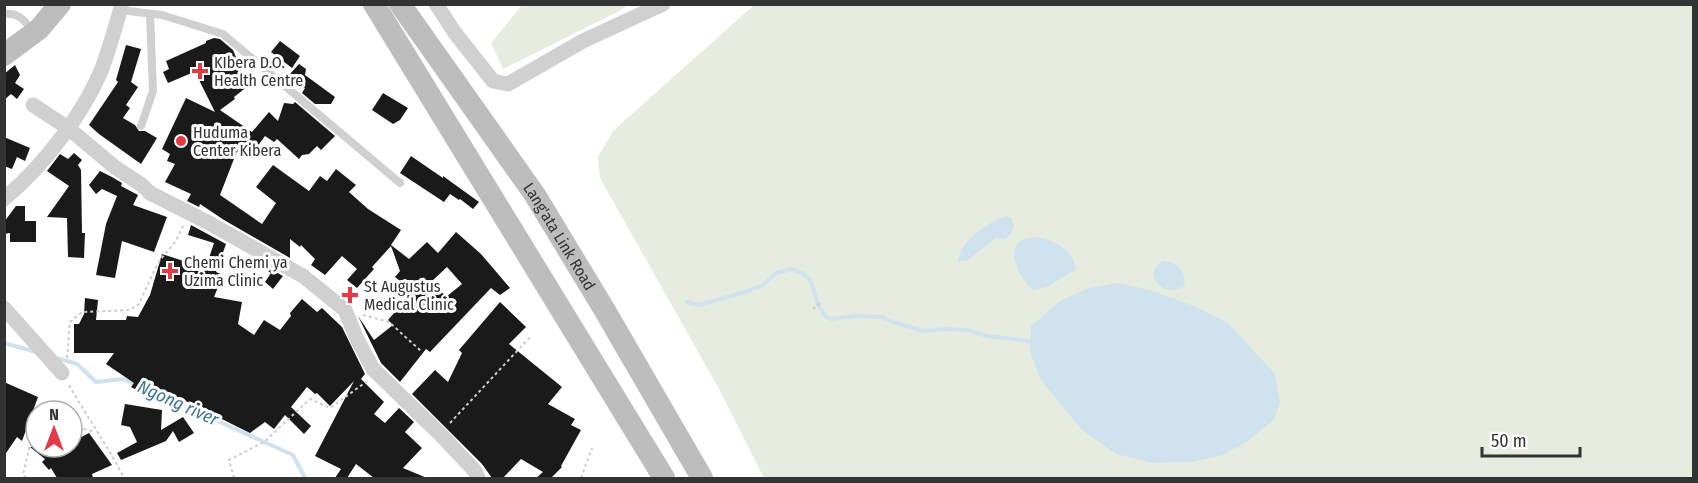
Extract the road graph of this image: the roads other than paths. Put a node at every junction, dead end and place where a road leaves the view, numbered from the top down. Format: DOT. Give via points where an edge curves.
graph roads {
  1 [pos="60,4"];
  2 [pos="374,4"];
  3 [pos="400,4"];
  4 [pos="436,4"];
  5 [pos="663,4"];
  6 [pos="121,7"];
  7 [pos="4,14"];
  8 [pos="150,14"];
  9 [pos="35,33"];
  10 [pos="4,55"];
  11 [pos="33,105"];
  12 [pos="141,126"];
  13 [pos="68,128"];
  14 [pos="400,183"];
  15 [pos="4,199"];
  16 [pos="4,308"];
  17 [pos="604,309"];
  18 [pos="571,328"];
  19 [pos="58,368"];
  20 [pos="652,392"];
  21 [pos="619,406"];
  22 [pos="478,478"];
  23 [pos="663,478"];
  24 [pos="702,478"];
  1 -- 9 [label="main road"];
  2 -- 18 [label="main road"];
  3 -- 17 [label="main road, Lang'ata Link Road" via="535,195"];
  4 -- 5 [label="street" via="493,81 508,84 583,41"];
  6 -- 8 [label="lane"];
  6 -- 13 [label="street" via="102,68"];
  7 -- 9 [label="lane" via="15,14"];
  8 -- 12 [label="lane" via="153,90"];
  8 -- 14 [label="lane" via="223,34"];
  9 -- 10 [label="main road"];
  11 -- 13 [label="street"];
  13 -- 15 [label="street"];
  13 -- 22 [label="street" via="150,192 303,276 345,310 377,374 441,435"];
  16 -- 19 [label="street"];
  17 -- 18 [label="main road" via="603,323 595,331 584,333"];
  17 -- 20 [label="main road, Lang'ata Link Road"];
  18 -- 21 [label="main road"];
  20 -- 21 [label="main road" via="639,384 627,386 618,397"];
  20 -- 24 [label="main road, Lang'ata Link Road"];
  21 -- 23 [label="main road"];
}
